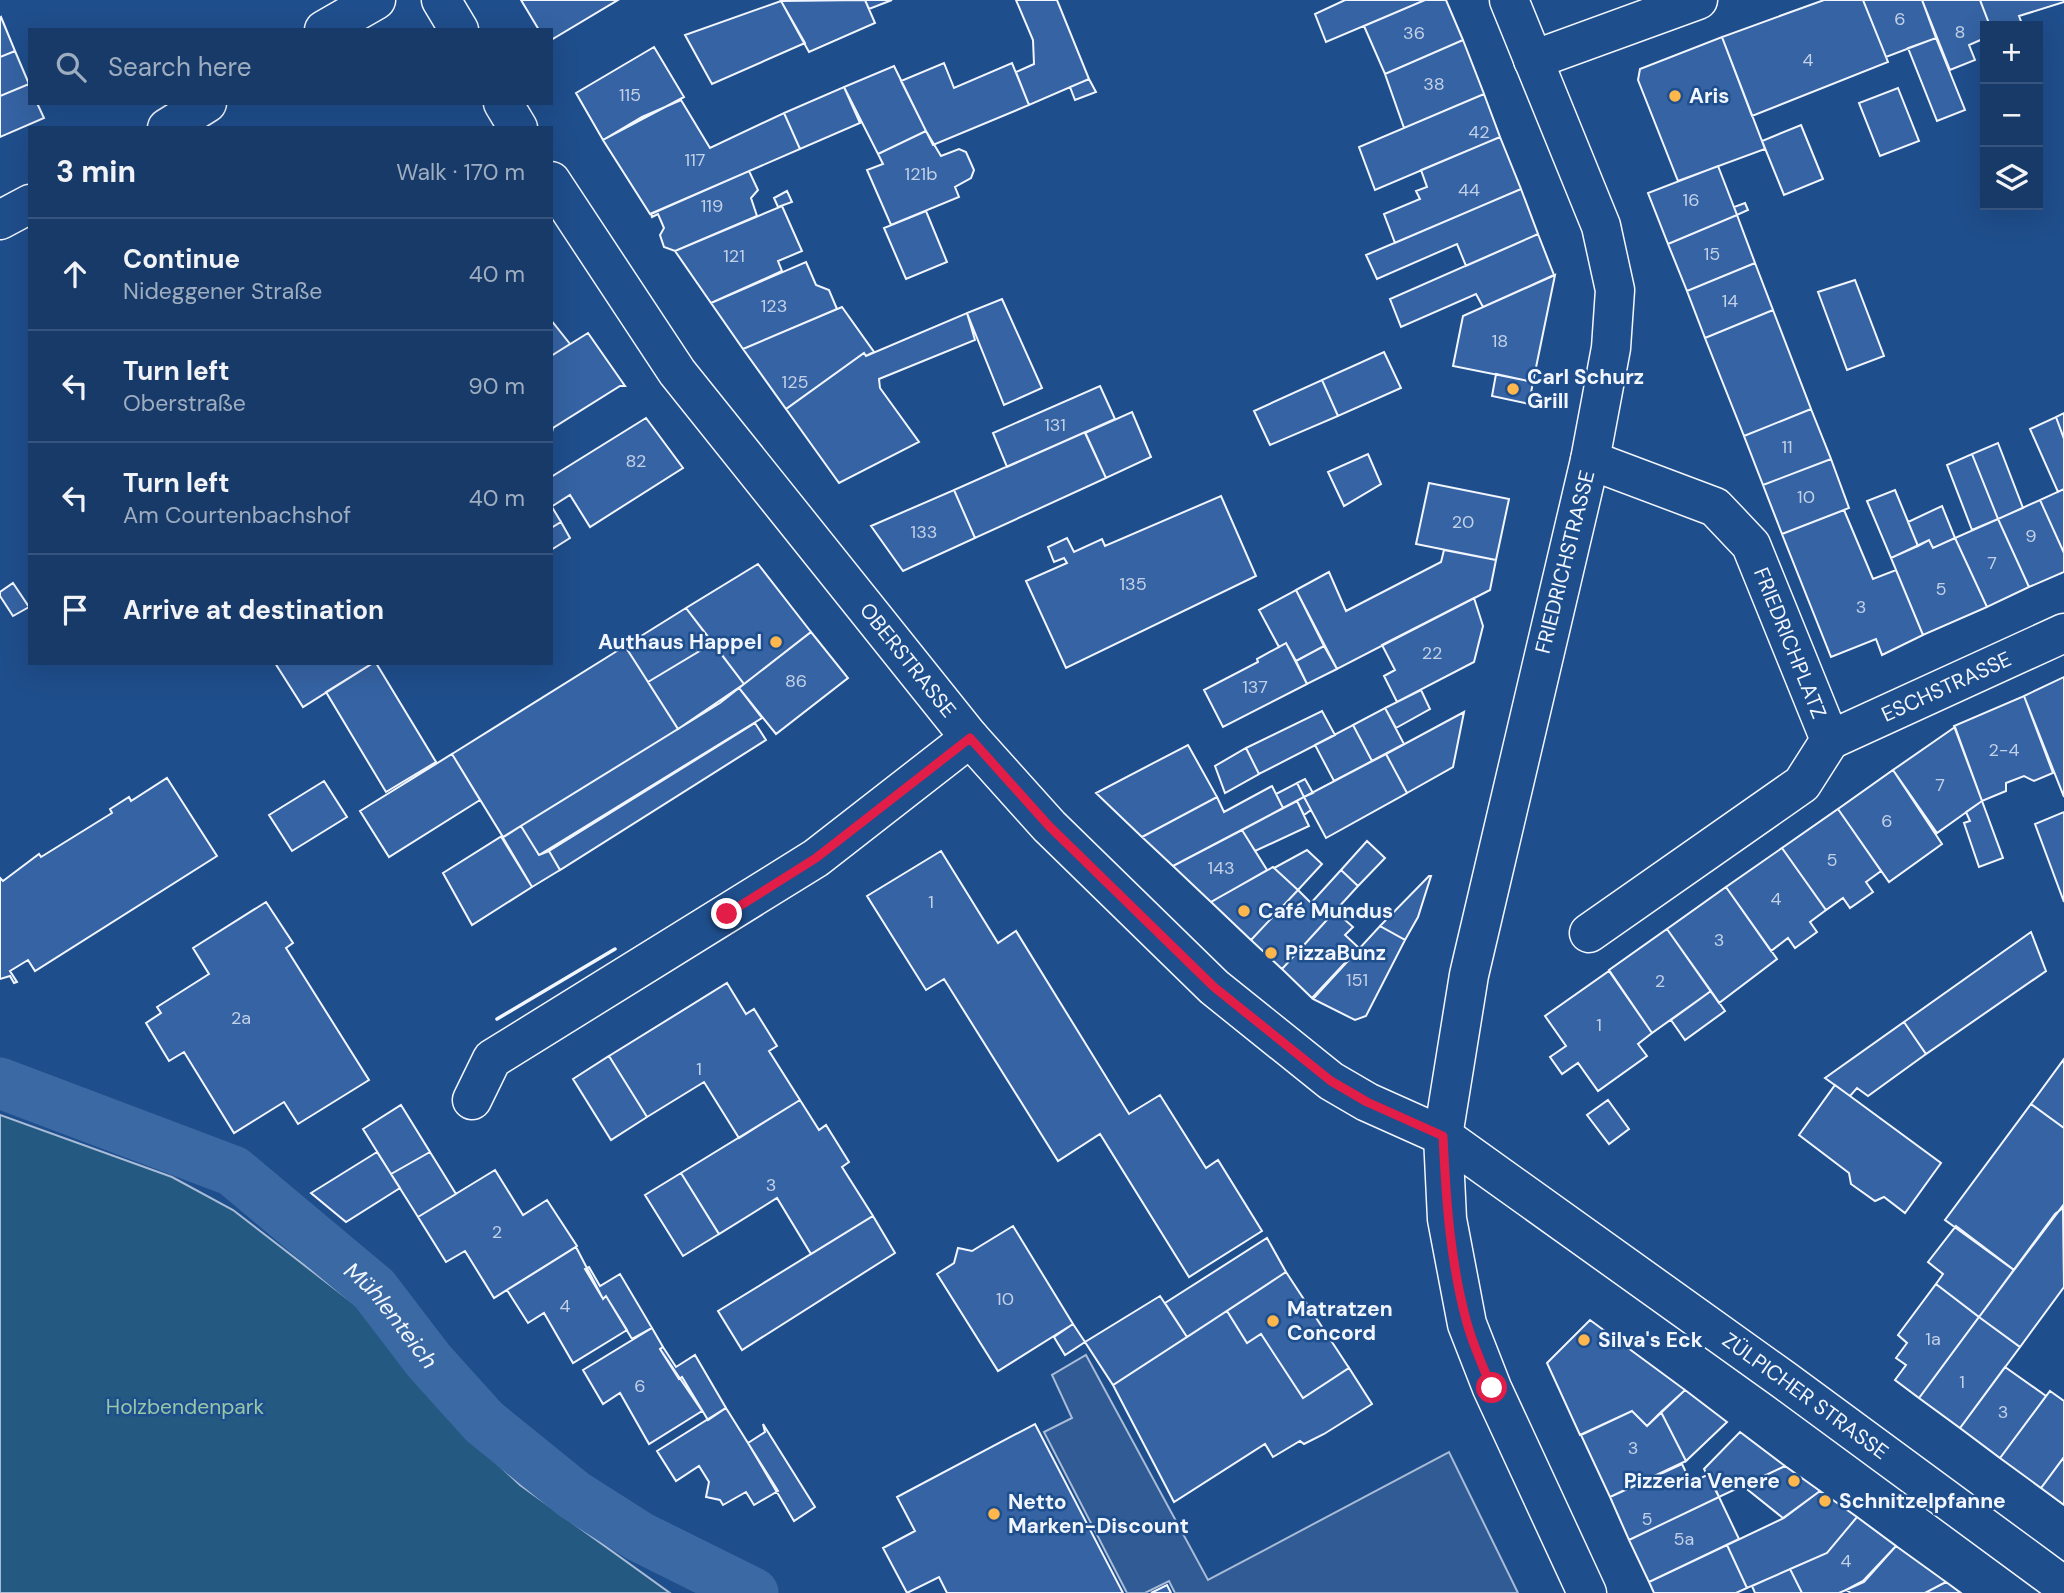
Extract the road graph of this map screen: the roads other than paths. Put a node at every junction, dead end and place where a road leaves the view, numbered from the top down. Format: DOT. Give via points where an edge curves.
graph roads {
  1 [pos="376,0"];
  2 [pos="441,0"];
  3 [pos="1509,0"];
  4 [pos="1698,0"];
  5 [pos="327,28"];
  6 [pos="458,28"];
  7 [pos="1533,60"];
  8 [pos="203,105"];
  9 [pos="504,105"];
  10 [pos="170,126"];
  11 [pos="517,126"];
  12 [pos="553,184"];
  13 [pos="28,205"];
  14 [pos="0,220"];
  15 [pos="1590,460"];
  16 [pos="2064,632"];
  17 [pos="970,738"];
  18 [pos="1830,740"];
  19 [pos="1589,933"];
  20 [pos="472,1100"];
  21 [pos="1443,1136"];
  22 [pos="2064,1586"];
  23 [pos="1587,1593"];
  1 -- 5 [label="main road"];
  2 -- 6 [label="main road"];
  3 -- 7 [label="main road, FRIEDRICHSTRASSE"];
  4 -- 7 [label="main road"];
  7 -- 15 [label="main road, FRIEDRICHSTRASSE" via="1601,226 1615,290 1611,348"];
  8 -- 10 [label="main road"];
  9 -- 11 [label="main road"];
  12 -- 17 [label="main road, OBERSTRASSE" via="677,372"];
  13 -- 14 [label="main road"];
  15 -- 18 [label="main road, FRIEDRICHPLATZ" via="1715,507 1751,545"];
  15 -- 21 [label="main road, FRIEDRICHSTRASSE" via="1469,975"];
  16 -- 18 [label="main road, ESCHSTRASSE"];
  17 -- 20 [label="main road" via="816,858 492,1059"];
  17 -- 21 [label="main road, OBERSTRASSE" via="1049,826 1214,987 1331,1081"];
  18 -- 19 [label="main road, FRIEDRICHPLATZ" via="1802,784"];
  21 -- 22 [label="main road, ZÜLPICHER STRASSE"];
  21 -- 23 [label="main road, FRIEDRICHSTRASSE" via="1447,1219 1467,1324"];
}
